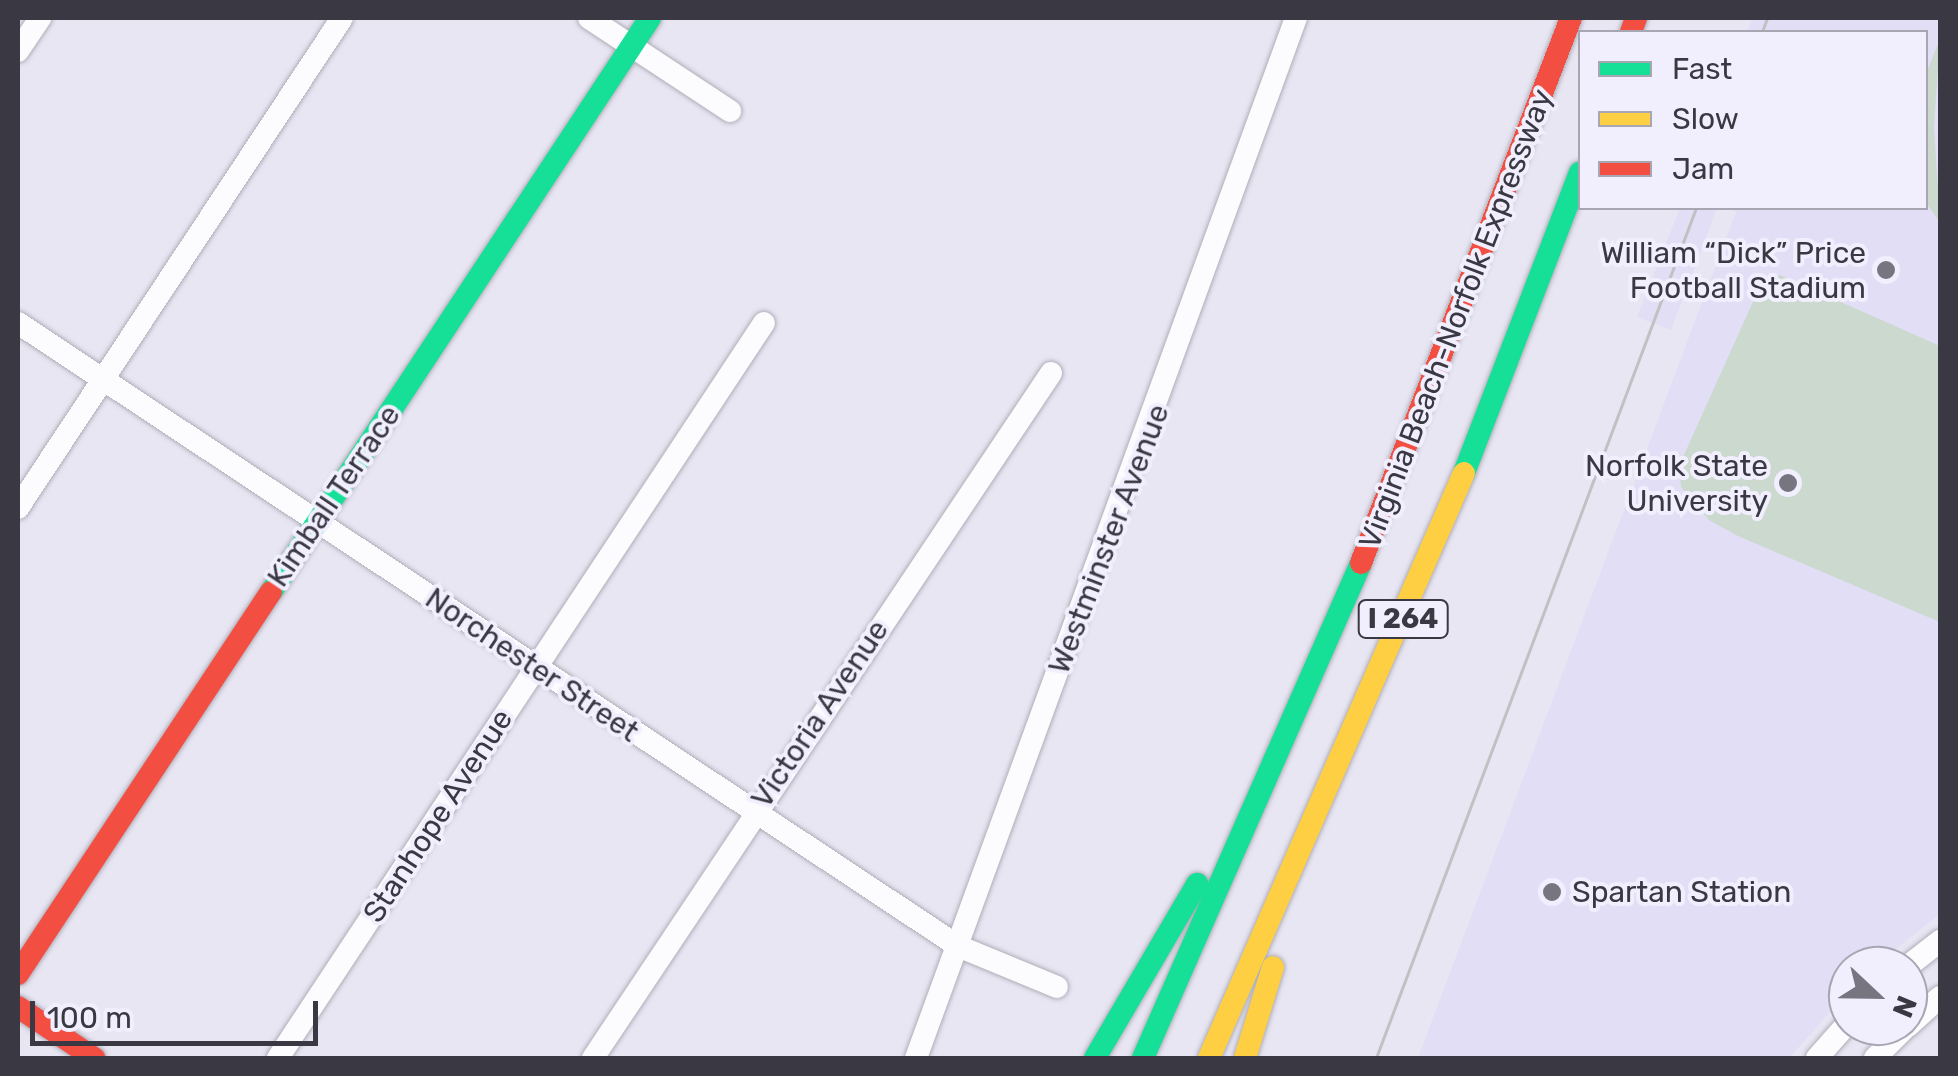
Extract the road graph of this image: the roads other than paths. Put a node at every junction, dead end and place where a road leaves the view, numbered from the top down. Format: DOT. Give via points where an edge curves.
graph roads {
  1 [pos="40,18"];
  2 [pos="342,18"];
  3 [pos="590,18"];
  4 [pos="650,18"];
  5 [pos="1296,18"];
  6 [pos="1571,18"];
  7 [pos="632,45"];
  8 [pos="18,51"];
  9 [pos="730,111"];
  10 [pos="1578,178"];
  11 [pos="18,323"];
  12 [pos="764,324"];
  13 [pos="1052,373"];
  14 [pos="103,379"];
  15 [pos="18,508"];
  16 [pos="317,522"];
  17 [pos="536,668"];
  18 [pos="1271,773"];
  19 [pos="1322,804"];
  20 [pos="756,812"];
  21 [pos="958,946"];
  22 [pos="18,974"];
  23 [pos="1057,987"];
  24 [pos="18,1008"];
  25 [pos="94,1058"];
  26 [pos="278,1058"];
  27 [pos="593,1058"];
  28 [pos="916,1058"];
  29 [pos="1095,1058"];
  30 [pos="1144,1058"];
  31 [pos="1209,1058"];
  32 [pos="1246,1058"];
  1 -- 8 [label="street"];
  2 -- 14 [label="street"];
  3 -- 7 [label="street"];
  4 -- 7 [label="main road, Kimball Terrace"];
  5 -- 21 [label="street, Westminster Avenue"];
  6 -- 18 [label="main road, Virginia Beach-Norfolk Expressway / I 264" via="1443,363"];
  7 -- 9 [label="street"];
  7 -- 16 [label="main road, Kimball Terrace"];
  10 -- 19 [label="main road, Virginia Beach-Norfolk Expressway / I 264"];
  11 -- 14 [label="street, Norchester Street"];
  12 -- 17 [label="street, Stanhope Avenue"];
  13 -- 20 [label="street, Victoria Avenue"];
  14 -- 15 [label="street"];
  14 -- 16 [label="street, Norchester Street"];
  16 -- 17 [label="street, Norchester Street"];
  16 -- 22 [label="main road, Kimball Terrace"];
  17 -- 20 [label="street, Norchester Street"];
  17 -- 26 [label="street, Stanhope Avenue"];
  18 -- 29 [label="main road"];
  18 -- 30 [label="main road, Virginia Beach-Norfolk Expressway / I 264"];
  19 -- 31 [label="main road, Virginia Beach-Norfolk Expressway / I 264"];
  19 -- 32 [label="main road"];
  20 -- 21 [label="street, Norchester Street"];
  20 -- 27 [label="street, Victoria Avenue"];
  21 -- 23 [label="street, Norchester Street"];
  21 -- 28 [label="street, Westminster Avenue"];
  24 -- 25 [label="main road"];
}
